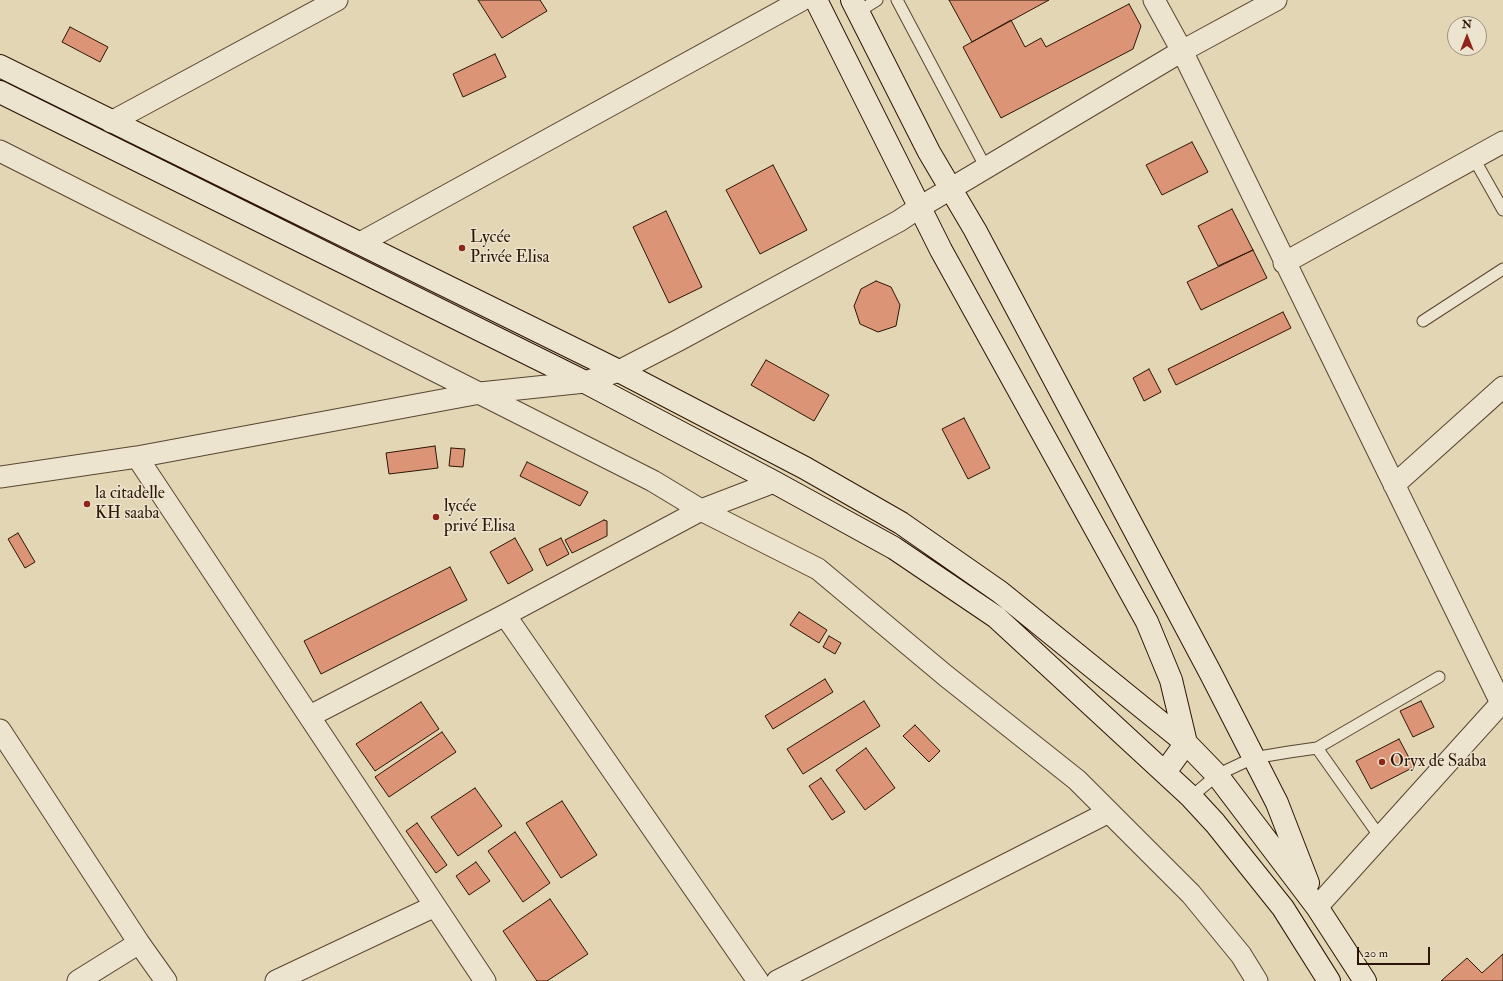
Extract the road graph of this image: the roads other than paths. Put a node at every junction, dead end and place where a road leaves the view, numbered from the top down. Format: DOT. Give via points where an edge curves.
graph roads {
  1 [pos="337,0"];
  2 [pos="802,0"];
  3 [pos="816,0"];
  4 [pos="877,0"];
  5 [pos="897,0"];
  6 [pos="1154,0"];
  7 [pos="1276,0"];
  8 [pos="855,6"];
  9 [pos="1182,51"];
  10 [pos="0,66"];
  11 [pos="0,92"];
  12 [pos="111,122"];
  13 [pos="1503,142"];
  14 [pos="0,151"];
  15 [pos="1473,157"];
  16 [pos="986,168"];
  17 [pos="950,189"];
  18 [pos="920,207"];
  19 [pos="1503,210"];
  20 [pos="360,243"];
  21 [pos="1284,263"];
  22 [pos="1503,269"];
  23 [pos="1423,321"];
  24 [pos="620,371"];
  25 [pos="585,382"];
  26 [pos="1503,387"];
  27 [pos="480,393"];
  28 [pos="137,457"];
  29 [pos="0,477"];
  30 [pos="774,482"];
  31 [pos="1394,485"];
  32 [pos="701,510"];
  33 [pos="505,615"];
  34 [pos="1439,677"];
  35 [pos="1502,704"];
  36 [pos="310,716"];
  37 [pos="0,730"];
  38 [pos="1186,743"];
  39 [pos="1316,748"];
  40 [pos="1253,758"];
  41 [pos="1165,772"];
  42 [pos="1217,776"];
  43 [pos="1192,797"];
  44 [pos="1109,812"];
  45 [pos="1380,837"];
  46 [pos="435,906"];
  47 [pos="1317,907"];
  48 [pos="139,943"];
  49 [pos="78,981"];
  50 [pos="166,981"];
  51 [pos="276,981"];
  52 [pos="485,981"];
  53 [pos="758,981"];
  54 [pos="777,981"];
  55 [pos="1257,981"];
  56 [pos="1329,981"];
  57 [pos="1365,981"];
  1 -- 12 [label="street"];
  2 -- 20 [label="street"];
  3 -- 18 [label="street"];
  4 -- 8 [label="lane"];
  5 -- 16 [label="lane"];
  6 -- 9 [label="street"];
  7 -- 9 [label="street"];
  8 -- 17 [label="street"];
  9 -- 16 [label="street"];
  9 -- 21 [label="street"];
  10 -- 12 [label="street"];
  11 -- 25 [label="street"];
  12 -- 20 [label="street"];
  13 -- 15 [label="street"];
  14 -- 27 [label="street"];
  15 -- 19 [label="lane"];
  15 -- 21 [label="street"];
  16 -- 17 [label="street"];
  17 -- 18 [label="street"];
  17 -- 40 [label="street" via="975,230"];
  18 -- 24 [label="street" via="899,221"];
  18 -- 38 [label="street" via="941,250 1147,622 1171,680"];
  20 -- 24 [label="street"];
  21 -- 31 [label="street"];
  22 -- 23 [label="lane"];
  24 -- 25 [label="street"];
  24 -- 38 [label="street" via="805,468 902,524 1000,592"];
  25 -- 27 [label="street"];
  25 -- 30 [label="street"];
  26 -- 31 [label="street"];
  27 -- 28 [label="street"];
  27 -- 32 [label="street" via="653,480"];
  28 -- 29 [label="street"];
  28 -- 36 [label="street"];
  30 -- 32 [label="street"];
  30 -- 41 [label="street" via="894,548 996,617"];
  31 -- 35 [label="street"];
  32 -- 33 [label="street"];
  32 -- 44 [label="street" via="818,569 946,676 1077,780"];
  33 -- 36 [label="street"];
  33 -- 53 [label="street"];
  34 -- 39 [label="lane"];
  35 -- 45 [label="street"];
  36 -- 46 [label="street"];
  37 -- 48 [label="street"];
  38 -- 41 [label="street"];
  38 -- 42 [label="street"];
  39 -- 40 [label="lane"];
  39 -- 45 [label="lane"];
  40 -- 42 [label="lane"];
  40 -- 47 [label="street" via="1277,804"];
  41 -- 43 [label="street"];
  42 -- 43 [label="lane"];
  42 -- 47 [label="street"];
  43 -- 56 [label="street" via="1283,908"];
  44 -- 54 [label="street"];
  44 -- 55 [label="street" via="1191,894 1241,955"];
  45 -- 47 [label="street"];
  46 -- 51 [label="street"];
  46 -- 52 [label="street"];
  47 -- 57 [label="street"];
  48 -- 49 [label="street"];
  48 -- 50 [label="street"];
}
